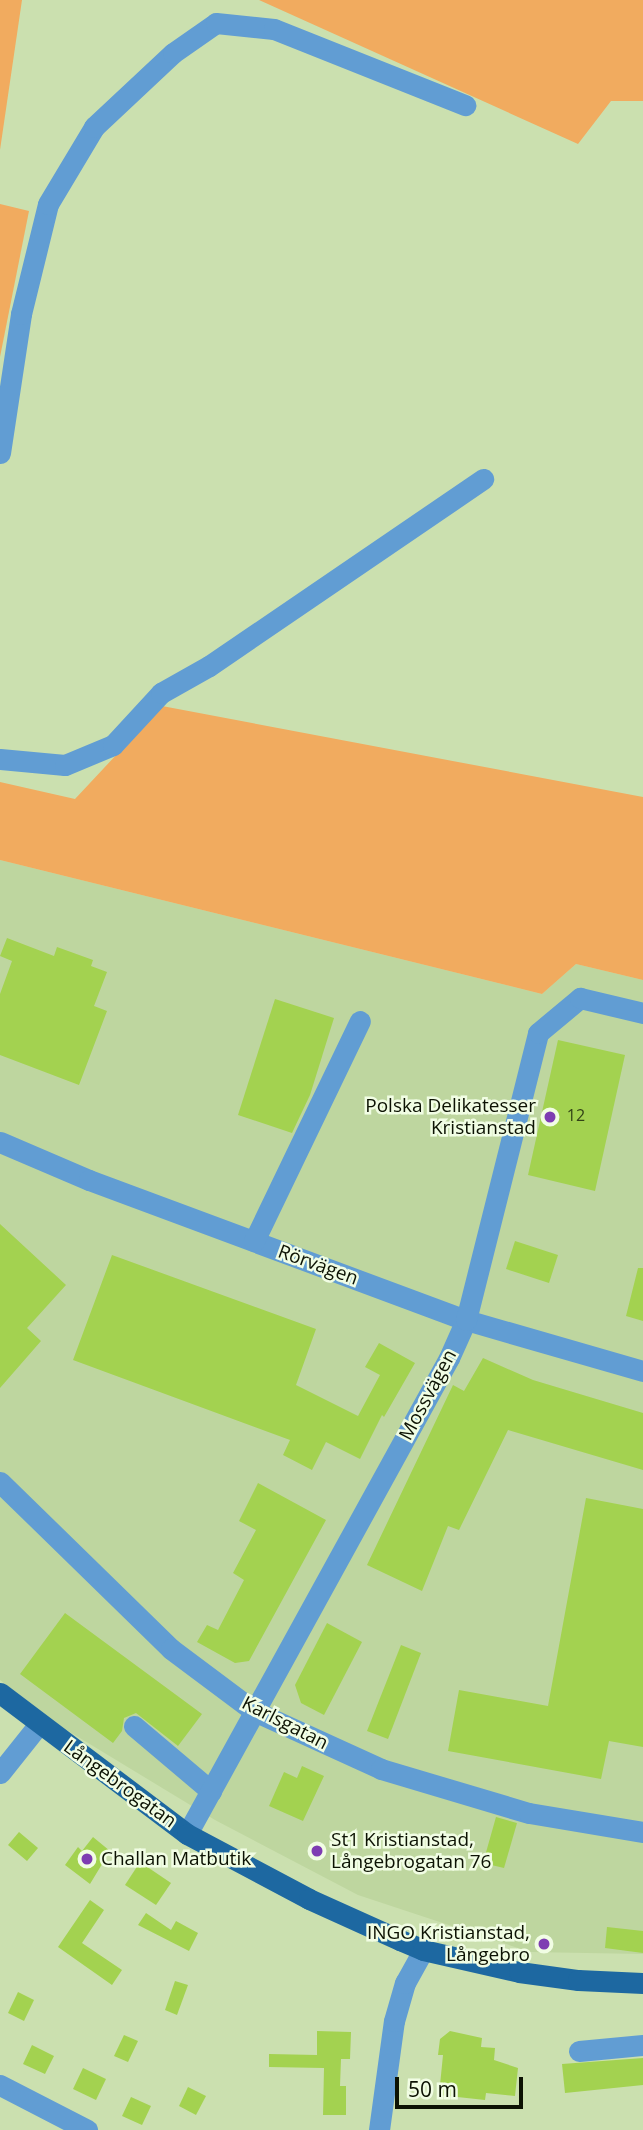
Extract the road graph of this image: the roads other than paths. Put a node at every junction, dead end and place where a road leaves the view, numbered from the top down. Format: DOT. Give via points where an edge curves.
graph roads {
  1 [pos="465,105"];
  2 [pos="0,453"];
  3 [pos="483,479"];
  4 [pos="0,759"];
  5 [pos="643,1013"];
  6 [pos="359,1021"];
  7 [pos="0,1142"];
  8 [pos="254,1241"];
  9 [pos="466,1320"];
  10 [pos="643,1371"];
  11 [pos="0,1482"];
  12 [pos="0,1693"];
  13 [pos="254,1711"];
  14 [pos="39,1724"];
  15 [pos="134,1726"];
  16 [pos="0,1773"];
  17 [pos="211,1791"];
  18 [pos="643,1832"];
  19 [pos="187,1833"];
  20 [pos="423,1950"];
  21 [pos="643,1983"];
  22 [pos="643,2045"];
  23 [pos="579,2051"];
  24 [pos="0,2085"];
  25 [pos="86,2130"];
  26 [pos="379,2130"];
  1 -- 2 [label="street" via="274,29 216,23 173,53 94,127 48,204 21,314"];
  3 -- 4 [label="street" via="161,694 113,745 65,765"];
  5 -- 9 [label="street, Mossvägen" via="580,998 538,1033"];
  6 -- 8 [label="street"];
  7 -- 8 [label="street, Rörvägen"];
  8 -- 9 [label="street, Rörvägen"];
  9 -- 10 [label="street, Rörvägen"];
  9 -- 13 [label="street, Mossvägen"];
  11 -- 13 [label="street, Karlsgatan" via="171,1649"];
  12 -- 14 [label="main road, Långebrogatan"];
  13 -- 17 [label="street, Mossvägen"];
  13 -- 18 [label="street, Karlsgatan" via="381,1769 529,1813"];
  14 -- 16 [label="street"];
  14 -- 19 [label="main road, Långebrogatan"];
  15 -- 17 [label="street"];
  17 -- 19 [label="street, Mossvägen"];
  19 -- 20 [label="main road, Långebrogatan" via="309,1899"];
  20 -- 21 [label="main road, Långebrogatan" via="519,1972"];
  20 -- 26 [label="street" via="405,1983 394,2021"];
  22 -- 23 [label="street"];
  24 -- 25 [label="street"];
}
